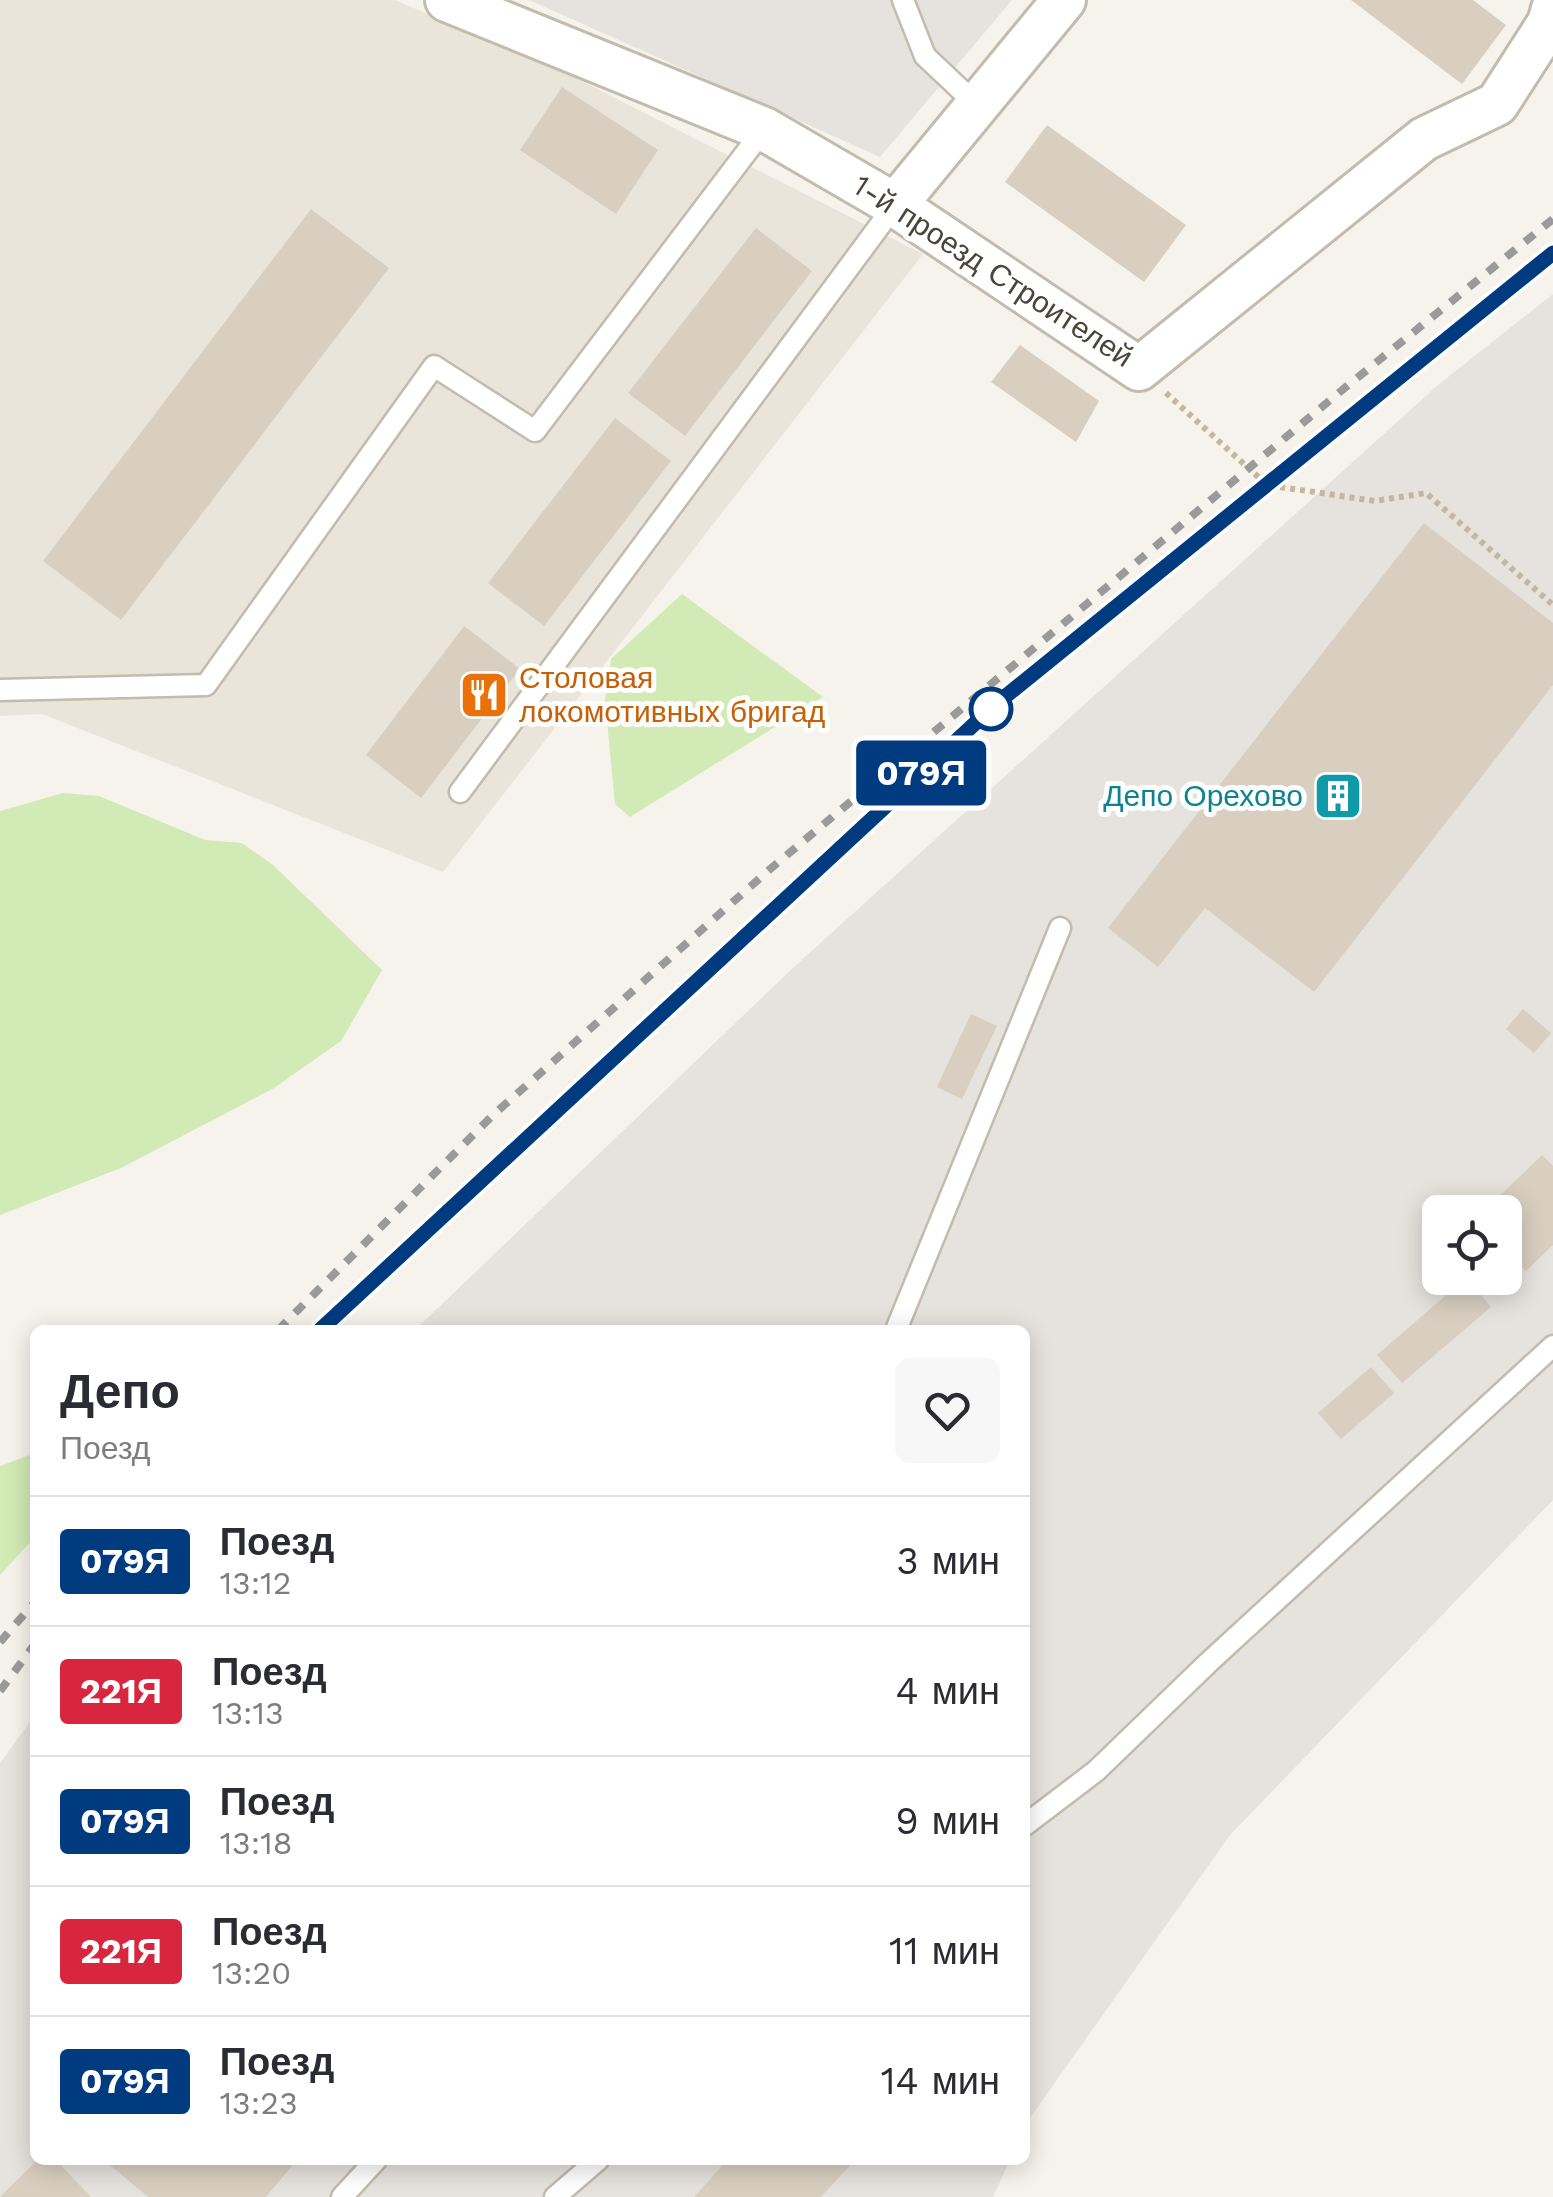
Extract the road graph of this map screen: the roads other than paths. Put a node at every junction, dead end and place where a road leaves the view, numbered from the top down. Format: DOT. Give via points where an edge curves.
graph roads {
  1 [pos="448,0"];
  2 [pos="902,0"];
  3 [pos="1064,0"];
  4 [pos="1553,9"];
  5 [pos="977,105"];
  6 [pos="764,129"];
  7 [pos="894,205"];
  8 [pos="0,690"];
  9 [pos="460,792"];
  10 [pos="1060,928"];
  11 [pos="898,1325"];
  12 [pos="1553,1346"];
  13 [pos="1030,1821"];
  14 [pos="371,2165"];
  15 [pos="592,2165"];
  16 [pos="342,2197"];
  17 [pos="555,2197"];
  1 -- 6 [label="street, 1-й проезд Строителей"];
  2 -- 5 [label="lane" via="925,56"];
  3 -- 5 [label="street"];
  4 -- 7 [label="street, 1-й проезд Строителей" via="1496,104 1424,139 1139,369"];
  5 -- 7 [label="street"];
  6 -- 7 [label="street, 1-й проезд Строителей"];
  6 -- 8 [label="lane" via="535,431 434,366 206,684"];
  7 -- 9 [label="lane"];
  10 -- 11 [label="lane"];
  12 -- 13 [label="lane" via="1096,1771"];
  14 -- 16 [label="lane"];
  15 -- 17 [label="lane"];
}
